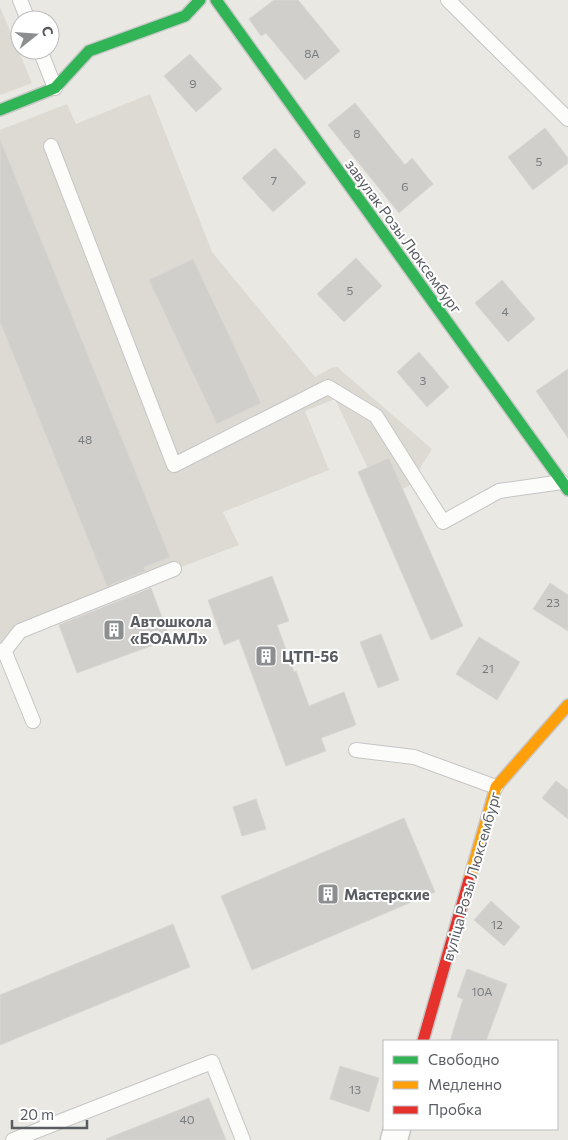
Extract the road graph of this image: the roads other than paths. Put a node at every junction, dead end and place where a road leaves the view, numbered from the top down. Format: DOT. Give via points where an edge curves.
graph roads {
  1 [pos="200,0"];
  2 [pos="216,0"];
  3 [pos="448,0"];
  4 [pos="44,60"];
  5 [pos="55,88"];
  6 [pos="0,110"];
  7 [pos="568,119"];
  8 [pos="51,146"];
  9 [pos="565,486"];
  10 [pos="174,569"];
  11 [pos="2,651"];
  12 [pos="568,705"];
  13 [pos="33,721"];
  14 [pos="356,750"];
  15 [pos="496,786"];
  16 [pos="423,1040"];
  17 [pos="14,1140"];
  18 [pos="243,1140"];
  1 -- 5 [label="street" via="185,16 89,51"];
  2 -- 9 [label="street, завулак Розы Люксембург"];
  3 -- 7 [label="lane"];
  4 -- 5 [label="lane"];
  5 -- 6 [label="street"];
  8 -- 9 [label="lane" via="174,465 328,386 376,416 443,522 499,490"];
  10 -- 11 [label="lane" via="20,631"];
  11 -- 13 [label="lane"];
  12 -- 15 [label="street, вуліца Розы Люксембург"];
  14 -- 15 [label="lane" via="414,757"];
  15 -- 16 [label="street, вуліца Розы Люксембург"];
  17 -- 18 [label="lane" via="212,1062"];
}
